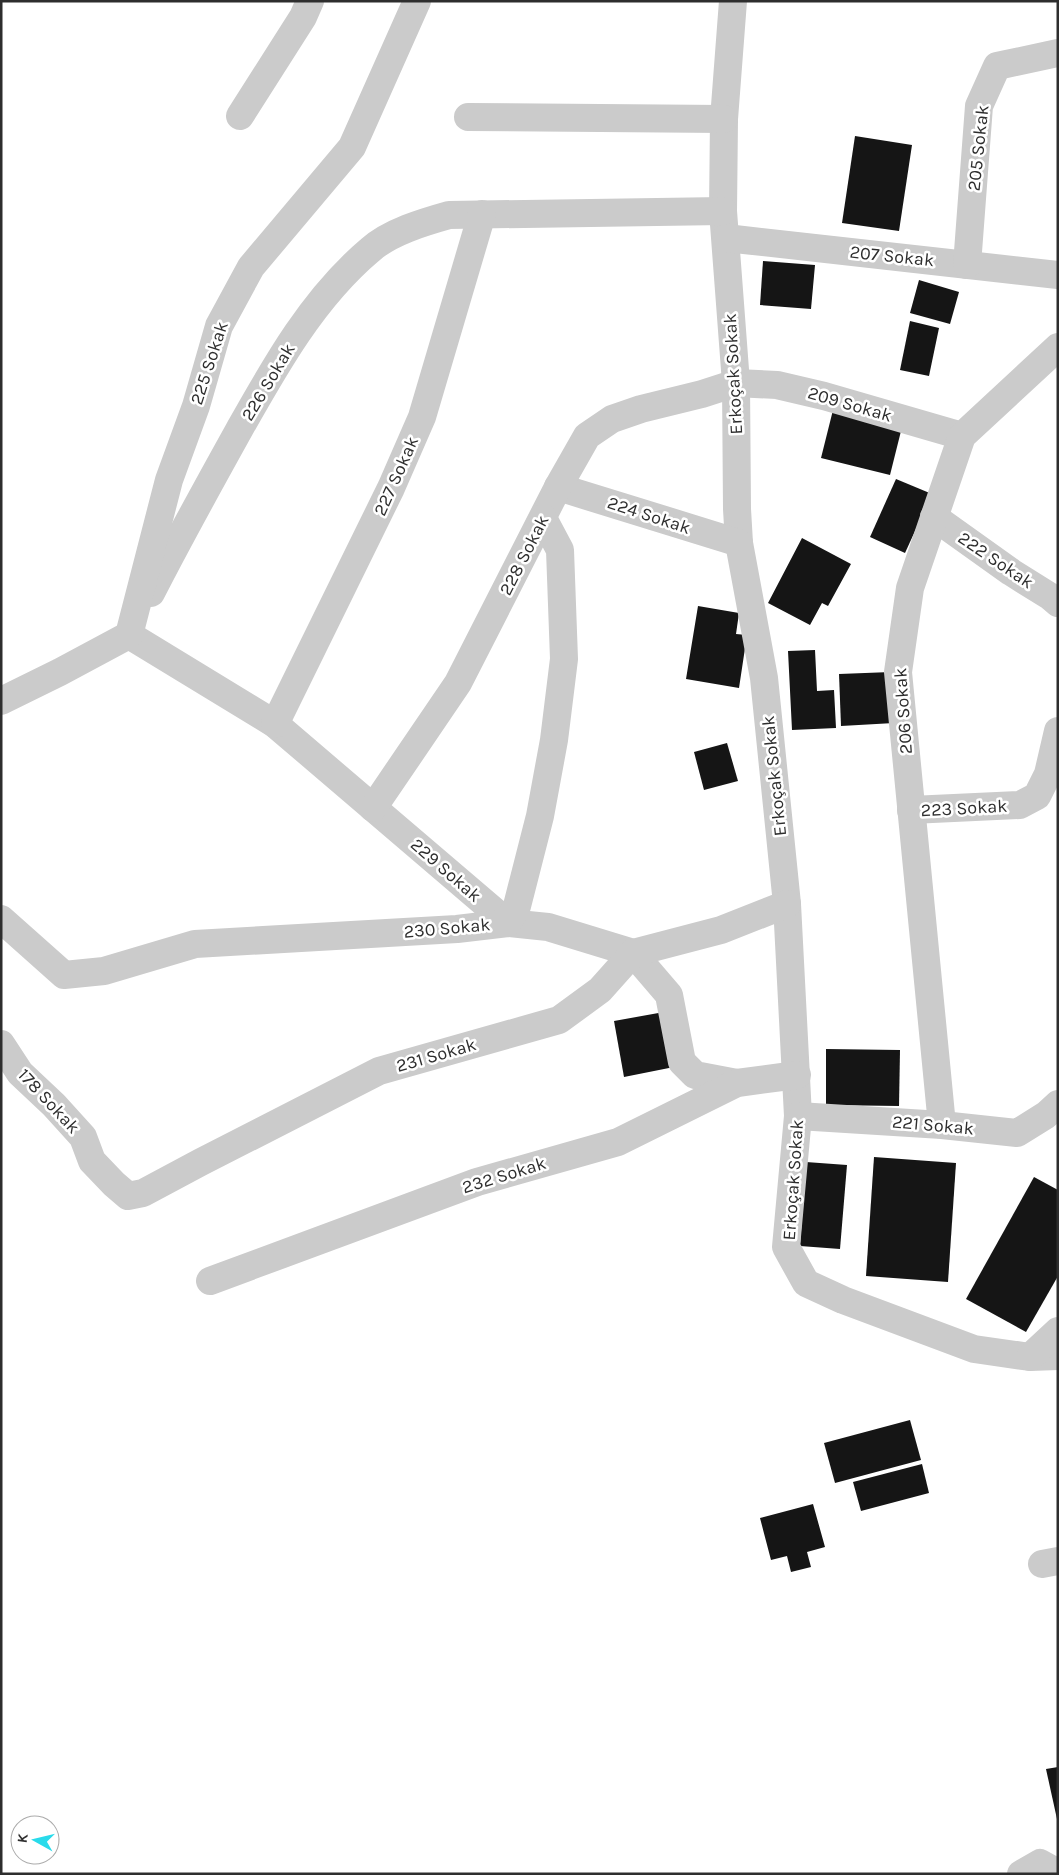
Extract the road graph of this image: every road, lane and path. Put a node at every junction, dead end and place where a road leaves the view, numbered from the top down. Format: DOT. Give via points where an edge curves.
graph roads {
  1 [pos="310,1"];
  2 [pos="417,1"];
  3 [pos="733,1"];
  4 [pos="1058,53"];
  5 [pos="240,116"];
  6 [pos="468,117"];
  7 [pos="724,118"];
  8 [pos="723,211"];
  9 [pos="482,214"];
  10 [pos="726,238"];
  11 [pos="967,265"];
  12 [pos="1058,275"];
  13 [pos="1058,347"];
  14 [pos="736,383"];
  15 [pos="962,436"];
  16 [pos="558,487"];
  17 [pos="934,517"];
  18 [pos="543,518"];
  19 [pos="740,543"];
  20 [pos="1058,604"];
  21 [pos="129,635"];
  22 [pos="1,701"];
  23 [pos="275,724"];
  24 [pos="1058,731"];
  25 [pos="373,808"];
  26 [pos="911,810"];
  27 [pos="787,904"];
  28 [pos="1,920"];
  29 [pos="508,923"];
  30 [pos="633,953"];
  31 [pos="1,1044"];
  32 [pos="797,1075"];
  33 [pos="736,1083"];
  34 [pos="1058,1104"];
  35 [pos="798,1116"];
  36 [pos="942,1125"];
  37 [pos="92,1161"];
  38 [pos="210,1281"];
  39 [pos="1058,1331"];
  40 [pos="1058,1356"];
  41 [pos="1030,1357"];
  42 [pos="1058,1873"];
  43 [pos="1021,1874"];
  1 -- 5 [label="street"];
  2 -- 21 [label="street, 225 Sokak" via="352,147 251,267 219,326 196,406 169,480"];
  3 -- 7 [label="street, Erkoçak Sokak"];
  4 -- 11 [label="street, 205 Sokak" via="997,66 979,106"];
  6 -- 7 [label="street"];
  7 -- 8 [label="street, Erkoçak Sokak"];
  8 -- 9 [label="street"];
  8 -- 10 [label="street, Erkoçak Sokak"];
  9 -- 21 [label="street, 226 Sokak" via="449,215 411,226 371,248 327,291 274,369 188,521"];
  9 -- 23 [label="street, 227 Sokak" via="422,417 391,488"];
  10 -- 11 [label="street, 207 Sokak"];
  10 -- 14 [label="street, Erkoçak Sokak"];
  11 -- 12 [label="street, 207 Sokak"];
  13 -- 15 [label="street, 206 Sokak"];
  14 -- 15 [label="street, 209 Sokak" via="776,385 824,396"];
  14 -- 16 [label="street, 228 Sokak" via="612,420 587,436"];
  14 -- 19 [label="street, Erkoçak Sokak"];
  15 -- 17 [label="street, 206 Sokak"];
  16 -- 18 [label="street, 228 Sokak"];
  16 -- 19 [label="street, 224 Sokak"];
  17 -- 20 [label="street, 222 Sokak"];
  17 -- 26 [label="street, 206 Sokak" via="910,588 898,672"];
  18 -- 25 [label="street, 228 Sokak" via="458,684"];
  18 -- 29 [label="street, 230 Sokak" via="560,550 564,659 540,816 517,906"];
  19 -- 27 [label="street, Erkoçak Sokak" via="764,678"];
  21 -- 22 [label="street"];
  21 -- 23 [label="street, 229 Sokak"];
  23 -- 25 [label="street, 229 Sokak"];
  24 -- 26 [label="street, 223 Sokak" via="1048,774 1037,796 1020,805"];
  25 -- 29 [label="street, 229 Sokak"];
  26 -- 36 [label="street, 206 Sokak"];
  27 -- 30 [label="street" via="721,930"];
  27 -- 32 [label="street, Erkoçak Sokak"];
  28 -- 29 [label="street, 230 Sokak" via="64,975 104,971 195,944 456,929"];
  29 -- 30 [label="street" via="548,927"];
  30 -- 33 [label="street" via="669,995 682,1062 695,1075"];
  30 -- 37 [label="street, 231 Sokak" via="600,990 559,1020 379,1071 144,1193 128,1196"];
  31 -- 37 [label="street, 178 Sokak" via="20,1073 83,1136"];
  32 -- 33 [label="street, 232 Sokak"];
  32 -- 35 [label="street, Erkoçak Sokak"];
  33 -- 38 [label="street, 232 Sokak" via="618,1142 477,1182"];
  34 -- 36 [label="street, 221 Sokak" via="1017,1133"];
  35 -- 36 [label="street, 221 Sokak"];
  35 -- 41 [label="street, Erkoçak Sokak" via="786,1247 806,1283 974,1349"];
  39 -- 41 [label="street"];
  40 -- 41 [label="street, Erkoçak Sokak"];
  42 -- 43 [label="street" via="1040,1863"];
}
